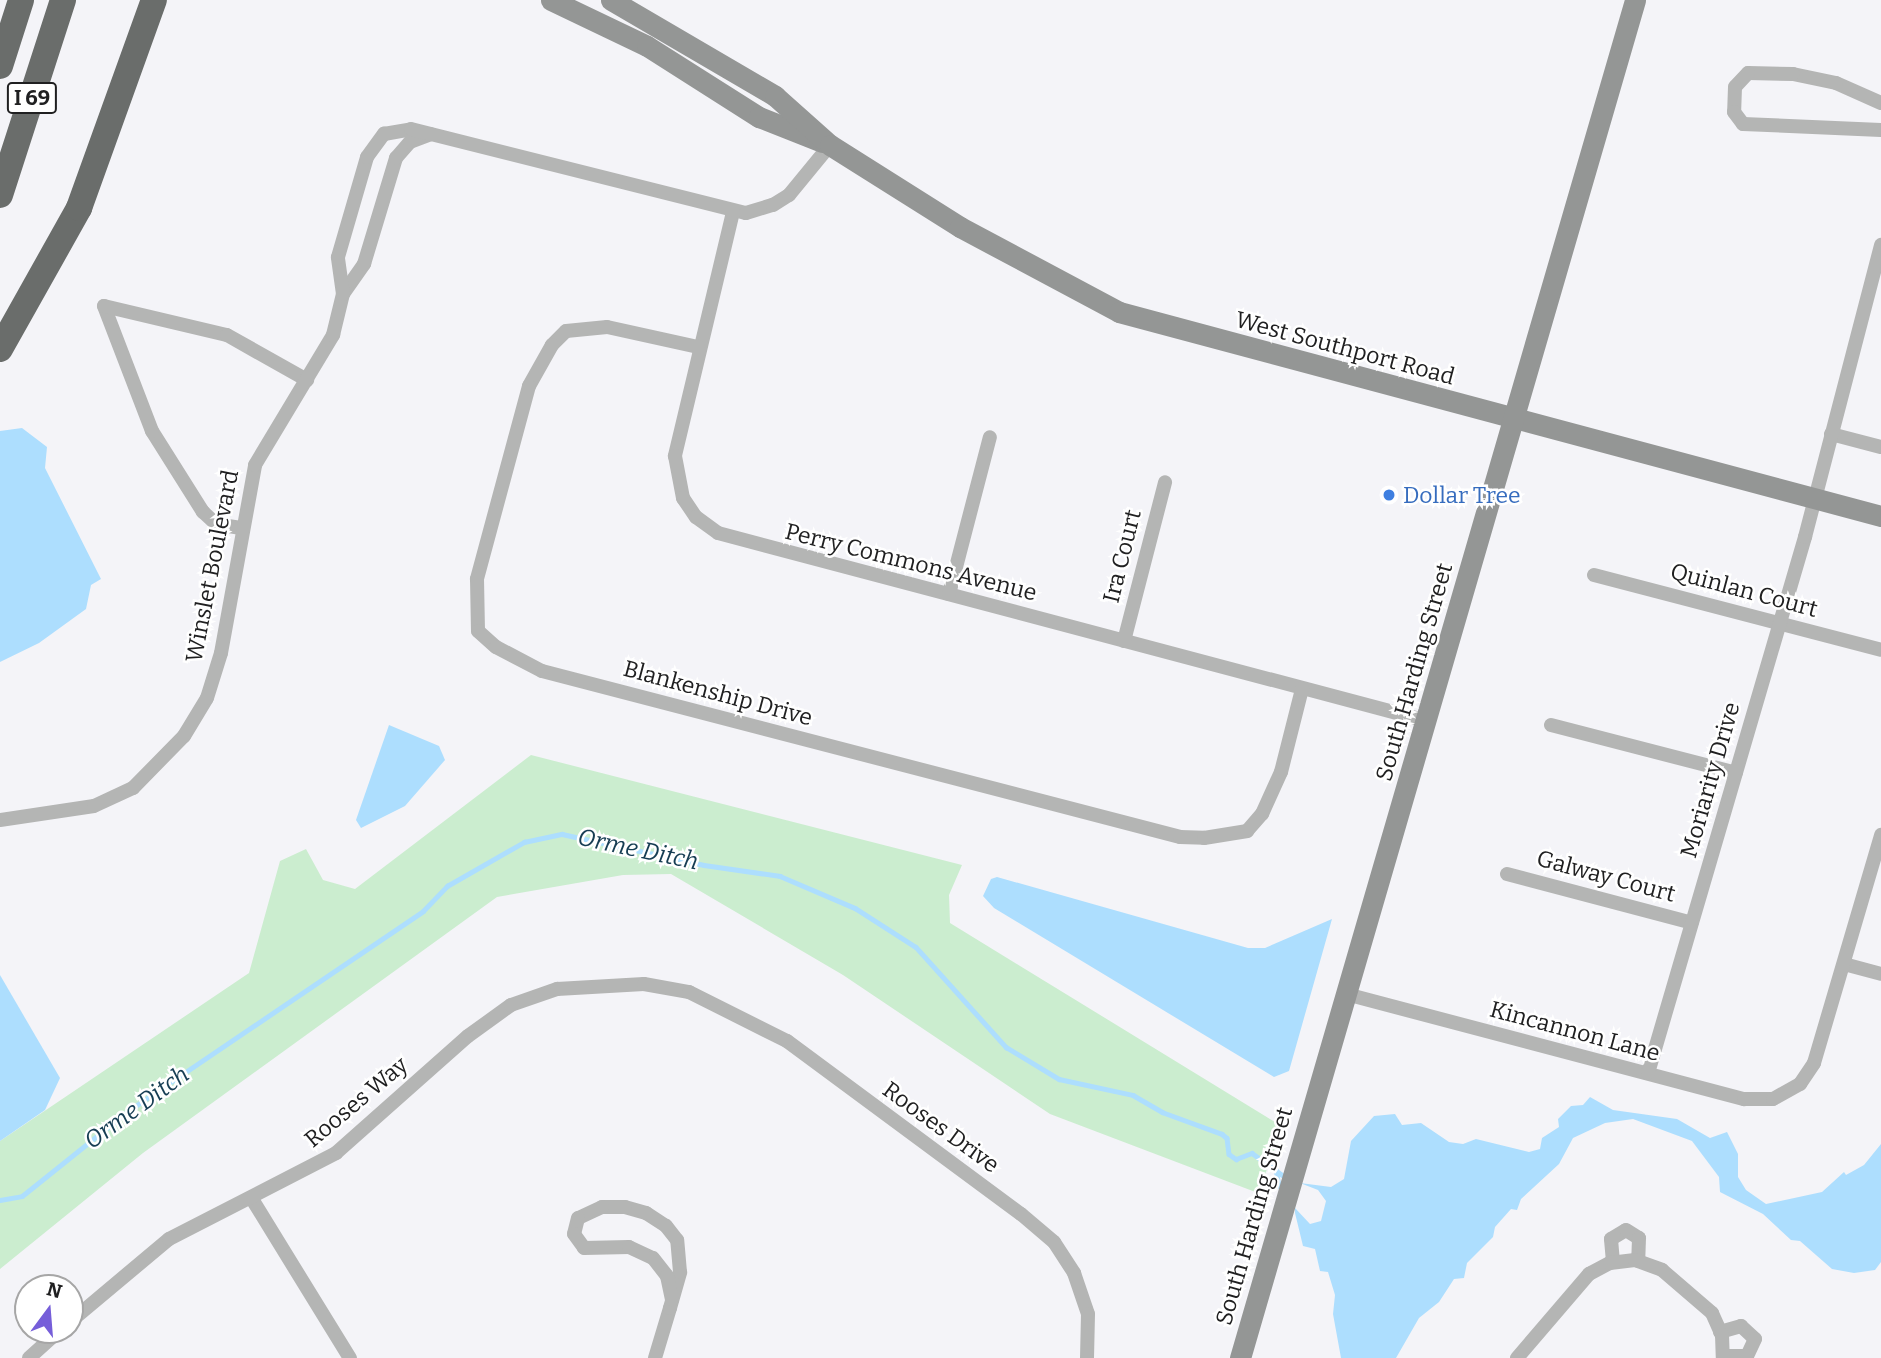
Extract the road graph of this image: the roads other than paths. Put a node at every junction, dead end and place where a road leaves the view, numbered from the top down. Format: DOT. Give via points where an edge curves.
graph roads {
  1 [pos="21,0"];
  2 [pos="63,0"];
  3 [pos="154,0"];
  4 [pos="162,0"];
  5 [pos="551,0"];
  6 [pos="611,0"];
  7 [pos="1635,0"];
  8 [pos="143,31"];
  9 [pos="0,66"];
  10 [pos="1881,103"];
  11 [pos="1881,130"];
  12 [pos="431,134"];
  13 [pos="830,145"];
  14 [pos="0,195"];
  15 [pos="733,212"];
  16 [pos="1881,245"];
  17 [pos="343,294"];
  18 [pos="1874,300"];
  19 [pos="698,347"];
  20 [pos="0,349"];
  21 [pos="307,380"];
  22 [pos="1514,421"];
  23 [pos="1831,434"];
  24 [pos="990,437"];
  25 [pos="1881,447"];
  26 [pos="1165,482"];
  27 [pos="1815,499"];
  28 [pos="1881,516"];
  29 [pos="241,528"];
  30 [pos="1594,575"];
  31 [pos="949,594"];
  32 [pos="1780,623"];
  33 [pos="1124,641"];
  34 [pos="1881,650"];
  35 [pos="1302,689"];
  36 [pos="1427,721"];
  37 [pos="1551,724"];
  38 [pos="1736,773"];
  39 [pos="0,820"];
  40 [pos="1881,835"];
  41 [pos="1507,874"];
  42 [pos="1692,923"];
  43 [pos="1843,964"];
  44 [pos="1881,974"];
  45 [pos="690,992"];
  46 [pos="1346,994"];
  47 [pos="1648,1073"];
  48 [pos="252,1199"];
  49 [pos="1638,1261"];
  50 [pos="1614,1262"];
  51 [pos="672,1299"];
  52 [pos="84,1310"];
  53 [pos="1720,1332"];
  54 [pos="45,1344"];
  55 [pos="1723,1357"];
  56 [pos="30,1358"];
  57 [pos="350,1358"];
  58 [pos="655,1358"];
  59 [pos="1087,1358"];
  60 [pos="1240,1358"];
  61 [pos="1517,1358"];
  1 -- 9 [label="highway, I 69"];
  2 -- 14 [label="highway, I 69"];
  3 -- 8 [label="highway"];
  4 -- 8 [label="highway"];
  5 -- 13 [label="main road, West Southport Road" via="647,46 759,117"];
  6 -- 13 [label="main road, West Southport Road" via="775,96"];
  7 -- 22 [label="main road, South Harding Street"];
  8 -- 20 [label="highway" via="79,208"];
  10 -- 11 [label="street" via="1820,79 1752,72 1737,80 1734,109 1740,122 1751,126"];
  12 -- 15 [label="street, Winslet Boulevard"];
  12 -- 17 [label="street, Winslet Boulevard" via="410,142 396,158 365,264"];
  12 -- 17 [label="street, Winslet Boulevard" via="393,130 371,148 338,257"];
  13 -- 15 [label="street, Winslet Boulevard" via="789,195 759,211"];
  13 -- 22 [label="main road, West Southport Road" via="1003,253 1119,312"];
  15 -- 19 [label="street, Perry Commons Avenue"];
  16 -- 18 [label="street, Moriarity Drive"];
  17 -- 21 [label="street, Winslet Boulevard" via="325,354"];
  18 -- 23 [label="street, Moriarity Drive"];
  19 -- 31 [label="street, Perry Commons Avenue" via="675,456 683,498 696,516 718,533 745,544"];
  19 -- 35 [label="street, Blankenship Drive" via="607,327 566,331 552,345 529,386 477,579 478,631 496,647 542,671 1192,838 1247,831 1262,814 1281,772"];
  21 -- 29 [label="street, Winslet Boulevard" via="255,465"];
  21 -- 29 [label="street" via="227,335 104,306 148,425 203,512 216,524"];
  22 -- 27 [label="main road, West Southport Road"];
  22 -- 36 [label="main road, South Harding Street"];
  23 -- 25 [label="street"];
  23 -- 27 [label="street, Moriarity Drive"];
  24 -- 31 [label="street"];
  26 -- 33 [label="street, Ira Court"];
  27 -- 28 [label="main road, West Southport Road"];
  27 -- 32 [label="street, Moriarity Drive"];
  29 -- 39 [label="street, Winslet Boulevard" via="221,653 206,698 184,736 133,788 94,806"];
  30 -- 32 [label="street, Quinlan Court"];
  31 -- 33 [label="street, Perry Commons Avenue"];
  32 -- 34 [label="street, Quinlan Court"];
  32 -- 38 [label="street, Moriarity Drive"];
  33 -- 35 [label="street, Perry Commons Avenue"];
  35 -- 36 [label="street, Perry Commons Avenue"];
  36 -- 46 [label="main road, South Harding Street"];
  37 -- 38 [label="street"];
  38 -- 42 [label="street, Moriarity Drive"];
  40 -- 43 [label="street"];
  41 -- 42 [label="street, Galway Court"];
  42 -- 47 [label="street, Moriarity Drive"];
  43 -- 44 [label="street"];
  43 -- 47 [label="street, Kincannon Lane" via="1814,1063 1791,1090 1773,1099 1750,1100"];
  45 -- 48 [label="street, Rooses Way" via="598,983 557,989 511,1005 468,1036 336,1153"];
  45 -- 59 [label="street, Rooses Drive" via="787,1041 1054,1242 1074,1273 1088,1314"];
  46 -- 47 [label="street, Kincannon Lane"];
  46 -- 60 [label="main road, South Harding Street"];
  48 -- 52 [label="street, Rooses Way" via="169,1239"];
  48 -- 57 [label="street"];
  49 -- 50 [label="street"];
  49 -- 50 [label="street" via="1639,1238 1626,1230 1611,1239"];
  49 -- 53 [label="street" via="1662,1270 1702,1305"];
  50 -- 61 [label="street" via="1589,1274"];
  51 -- 51 [label="street" via="667,1276 653,1258 629,1247 584,1248 574,1234 578,1218 602,1207 625,1207 666,1226 681,1254"];
  51 -- 58 [label="street"];
  53 -- 55 [label="street"];
  53 -- 55 [label="street" via="1741,1326 1755,1339 1747,1356"];
  54 -- 56 [label="street"];
}
